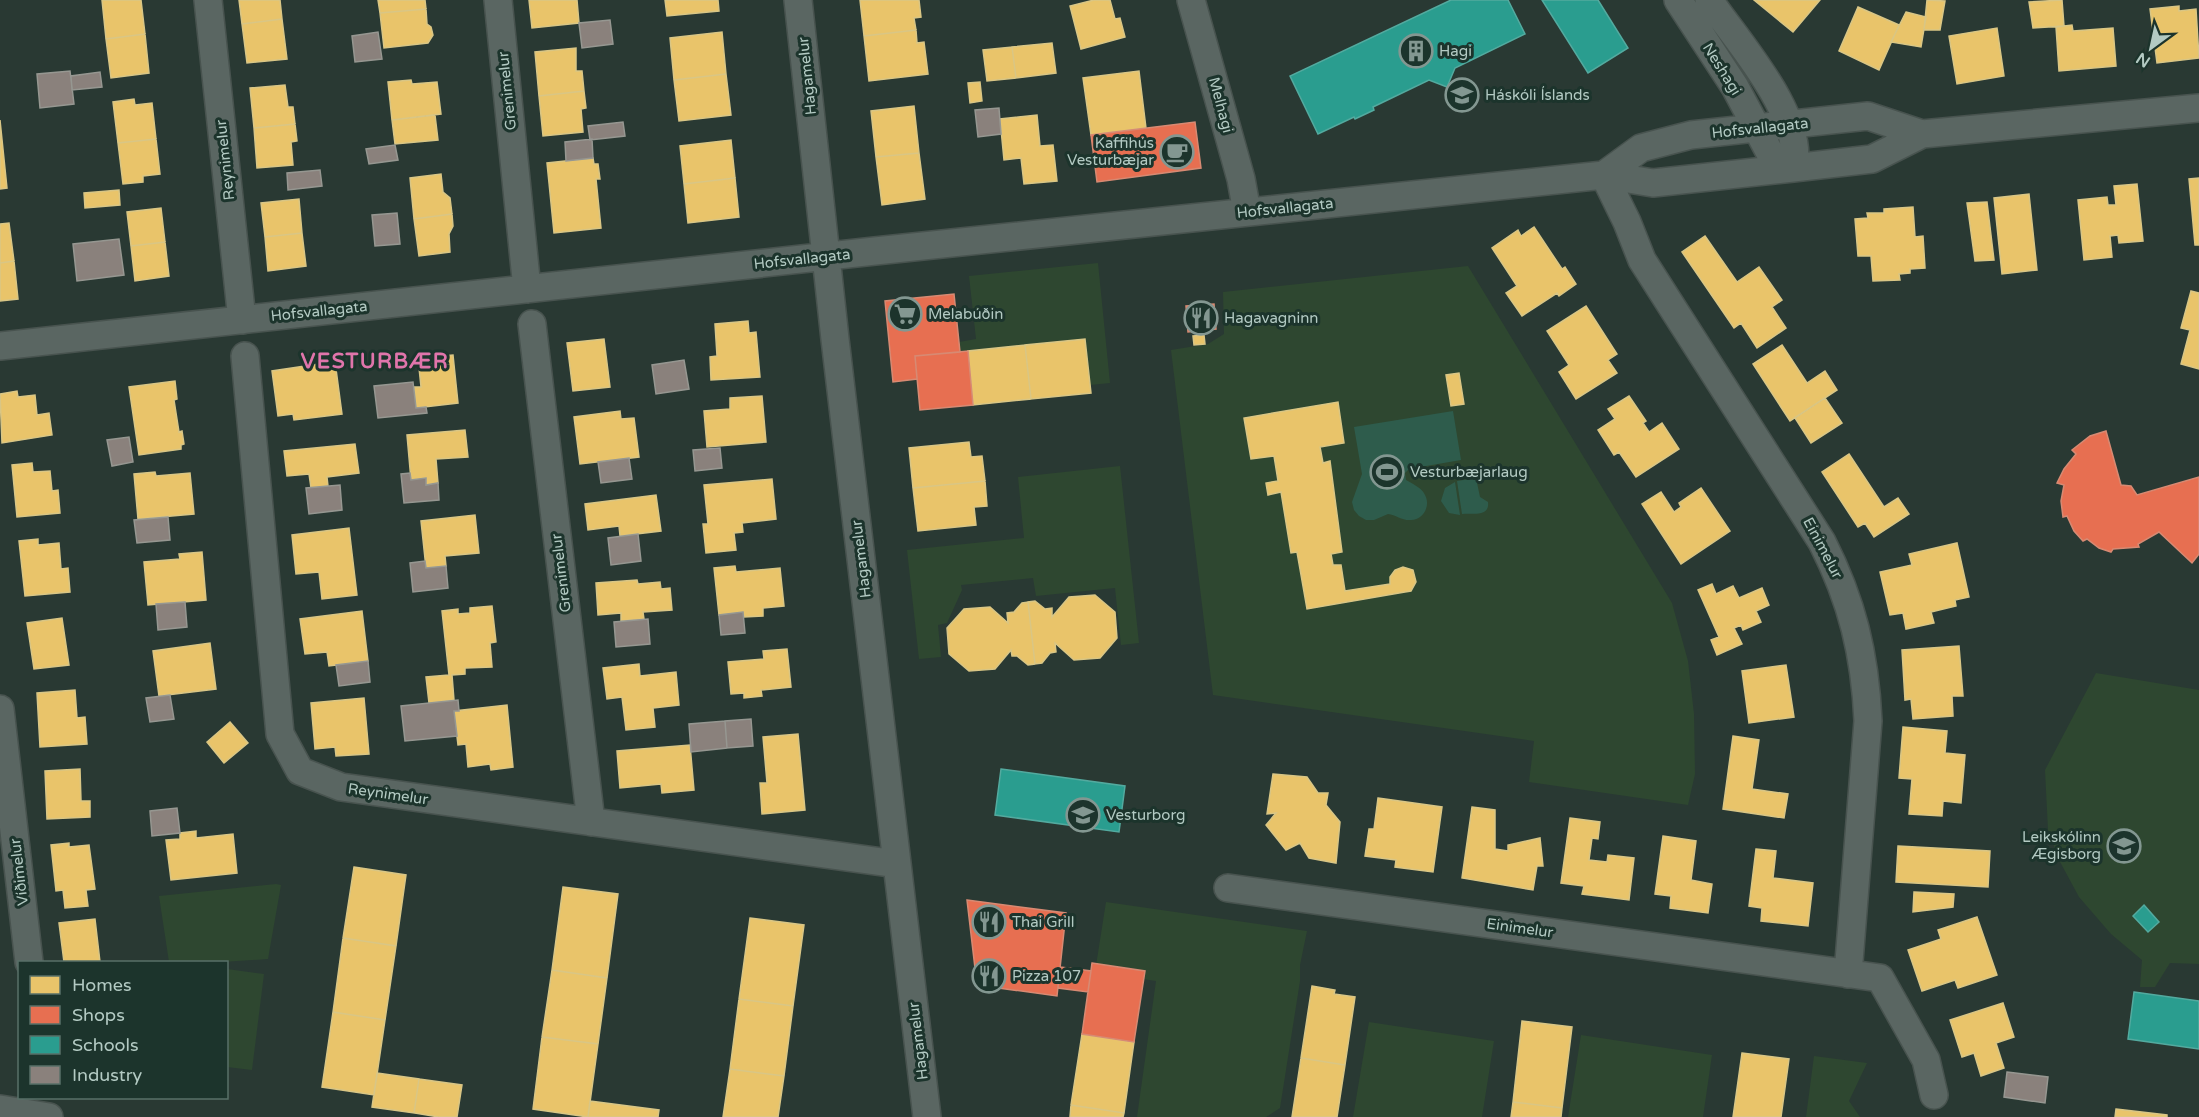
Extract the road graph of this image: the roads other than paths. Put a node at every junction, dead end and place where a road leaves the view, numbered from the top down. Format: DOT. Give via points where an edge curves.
graph roads {
  1 [pos="208,0"];
  2 [pos="498,0"];
  3 [pos="798,0"];
  4 [pos="1191,0"];
  5 [pos="1678,0"];
  6 [pos="1708,0"];
  7 [pos="2192,111"];
  8 [pos="1791,125"];
  9 [pos="1757,129"];
  10 [pos="1922,134"];
  11 [pos="1789,168"];
  12 [pos="1604,175"];
  13 [pos="1246,212"];
  14 [pos="826,256"];
  15 [pos="527,289"];
  16 [pos="242,320"];
  17 [pos="531,324"];
  18 [pos="0,346"];
  19 [pos="245,356"];
  20 [pos="0,709"];
  21 [pos="591,822"];
  22 [pos="897,864"];
  23 [pos="1228,888"];
  24 [pos="29,961"];
  25 [pos="1848,974"];
  26 [pos="1934,1095"];
  27 [pos="44,1099"];
  28 [pos="0,1109"];
  29 [pos="47,1117"];
  30 [pos="927,1117"];
  1 -- 16 [label="street, Reynimelur"];
  2 -- 15 [label="street, Grenimelur"];
  3 -- 14 [label="street, Hagamelur"];
  4 -- 13 [label="street, Melhagi" via="1241,179"];
  5 -- 9 [label="street, Neshagi" via="1735,87"];
  6 -- 8 [label="street, Neshagi" via="1763,74"];
  7 -- 10 [label="street, Hofsvallagata"];
  8 -- 9 [label="street, Hofsvallagata"];
  8 -- 10 [label="street, Hofsvallagata" via="1869,116"];
  8 -- 11 [label="street, Neshagi" via="1797,156"];
  9 -- 11 [label="street, Neshagi" via="1771,155"];
  9 -- 12 [label="street, Hofsvallagata" via="1691,135 1641,148"];
  10 -- 11 [label="street, Hofsvallagata" via="1872,159"];
  11 -- 12 [label="street, Hofsvallagata" via="1653,183"];
  12 -- 13 [label="street, Hofsvallagata"];
  12 -- 25 [label="street, Einimelur" via="1642,260 1822,542 1850,607 1860,644 1868,721"];
  13 -- 14 [label="street, Hofsvallagata"];
  14 -- 15 [label="street, Hofsvallagata"];
  14 -- 22 [label="street, Hagamelur"];
  15 -- 16 [label="street, Hofsvallagata"];
  16 -- 18 [label="street, Hofsvallagata"];
  17 -- 21 [label="street, Grenimelur"];
  19 -- 21 [label="street, Reynimelur" via="280,734 300,771 341,787"];
  20 -- 24 [label="street, Víðimelur"];
  21 -- 22 [label="street, Reynimelur"];
  22 -- 30 [label="street, Hagamelur"];
  23 -- 25 [label="street, Einimelur"];
  25 -- 26 [label="street, Einimelur" via="1880,978 1926,1060"];
  27 -- 29 [label="street"];
  28 -- 29 [label="street"];
}
